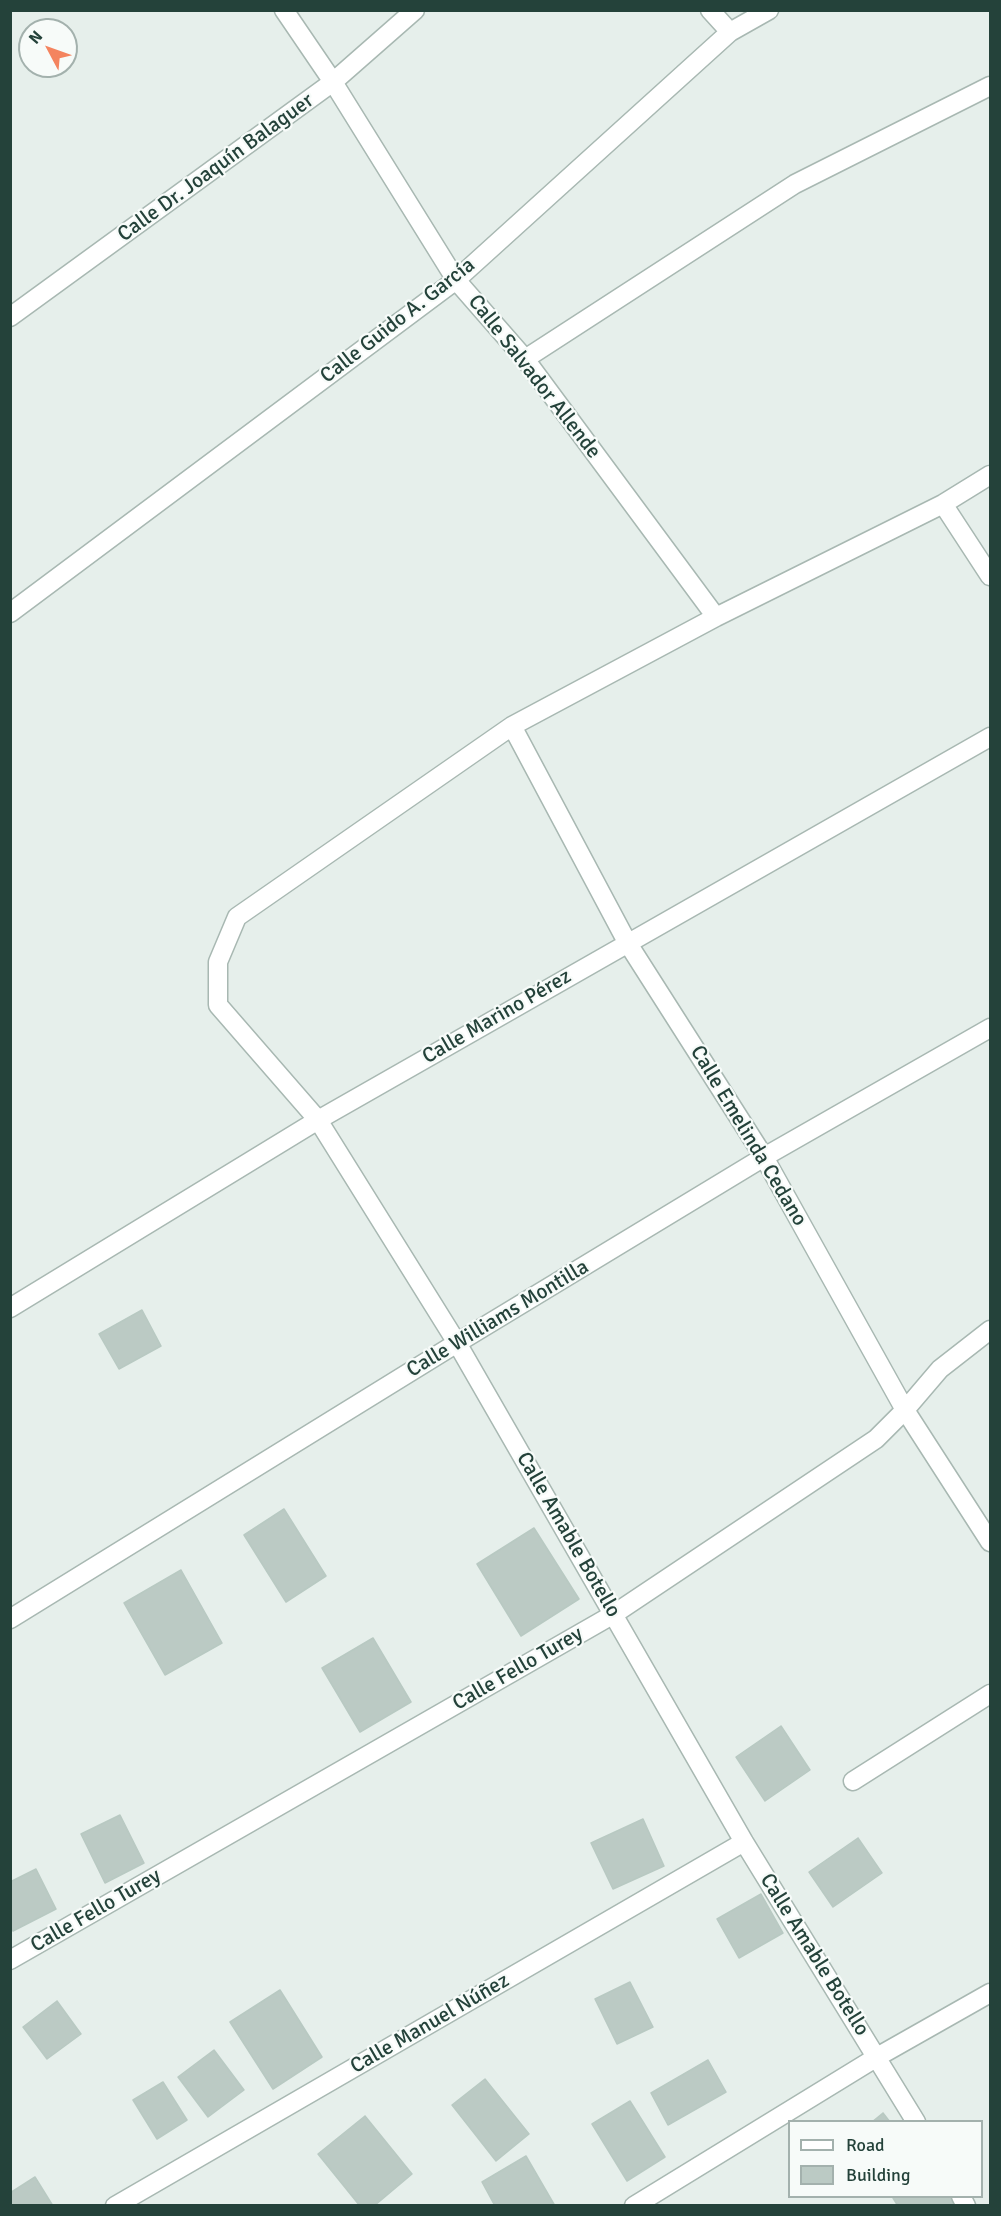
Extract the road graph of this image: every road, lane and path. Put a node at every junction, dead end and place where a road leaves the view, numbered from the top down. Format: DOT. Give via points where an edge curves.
graph roads {
  1 [pos="284,10"];
  2 [pos="415,10"];
  3 [pos="710,10"];
  4 [pos="769,10"];
  5 [pos="730,32"];
  6 [pos="333,82"];
  7 [pos="990,86"];
  8 [pos="456,280"];
  9 [pos="10,317"];
  10 [pos="525,359"];
  11 [pos="990,475"];
  12 [pos="943,504"];
  13 [pos="990,576"];
  14 [pos="10,613"];
  15 [pos="716,617"];
  16 [pos="512,726"];
  17 [pos="990,737"];
  18 [pos="627,942"];
  19 [pos="990,1028"];
  20 [pos="318,1120"];
  21 [pos="764,1157"];
  22 [pos="10,1308"];
  23 [pos="990,1330"];
  24 [pos="457,1343"];
  25 [pos="905,1410"];
  26 [pos="990,1542"];
  27 [pos="614,1614"];
  28 [pos="10,1619"];
  29 [pos="990,1694"];
  30 [pos="853,1781"];
  31 [pos="744,1842"];
  32 [pos="10,1960"];
  33 [pos="990,1993"];
  34 [pos="877,2057"];
  35 [pos="915,2120"];
  36 [pos="115,2205"];
  37 [pos="634,2205"];
  1 -- 6 [label="street, Calle Salvador Allende"];
  2 -- 6 [label="street, Calle Dr. Joaquín Balaguer"];
  3 -- 5 [label="street"];
  4 -- 5 [label="street, Calle Guido A. García"];
  5 -- 8 [label="street, Calle Guido A. García"];
  6 -- 8 [label="street, Calle Salvador Allende"];
  6 -- 9 [label="street, Calle Dr. Joaquín Balaguer"];
  7 -- 10 [label="street" via="795,184"];
  8 -- 10 [label="street, Calle Salvador Allende"];
  8 -- 14 [label="street, Calle Guido A. García"];
  10 -- 15 [label="street, Calle Salvador Allende"];
  11 -- 12 [label="street"];
  12 -- 13 [label="street"];
  12 -- 15 [label="street"];
  15 -- 16 [label="street"];
  16 -- 18 [label="street, Calle Emelinda Cedano"];
  16 -- 20 [label="street, Calle Amable Botello" via="237,917 218,962 218,1005"];
  17 -- 18 [label="street, Calle Marino Pérez"];
  18 -- 20 [label="street, Calle Marino Pérez"];
  18 -- 21 [label="street, Calle Emelinda Cedano"];
  19 -- 21 [label="street, Calle Williams Montilla"];
  20 -- 22 [label="street, Calle Marino Pérez"];
  20 -- 24 [label="street, Calle Amable Botello"];
  21 -- 24 [label="street, Calle Williams Montilla"];
  21 -- 25 [label="street, Calle Emelinda Cedano"];
  23 -- 25 [label="street, Calle Fello Turey" via="940,1369"];
  24 -- 27 [label="street, Calle Amable Botello"];
  24 -- 28 [label="street, Calle Williams Montilla"];
  25 -- 26 [label="street, Calle Emelinda Cedano"];
  25 -- 27 [label="street, Calle Fello Turey" via="876,1438"];
  27 -- 31 [label="street, Calle Amable Botello"];
  27 -- 32 [label="street, Calle Fello Turey"];
  29 -- 30 [label="street"];
  31 -- 34 [label="street, Calle Amable Botello"];
  31 -- 36 [label="street, Calle Manuel Núñez"];
  33 -- 34 [label="street"];
  34 -- 35 [label="street, Calle Amable Botello"];
  34 -- 37 [label="street"];
}
